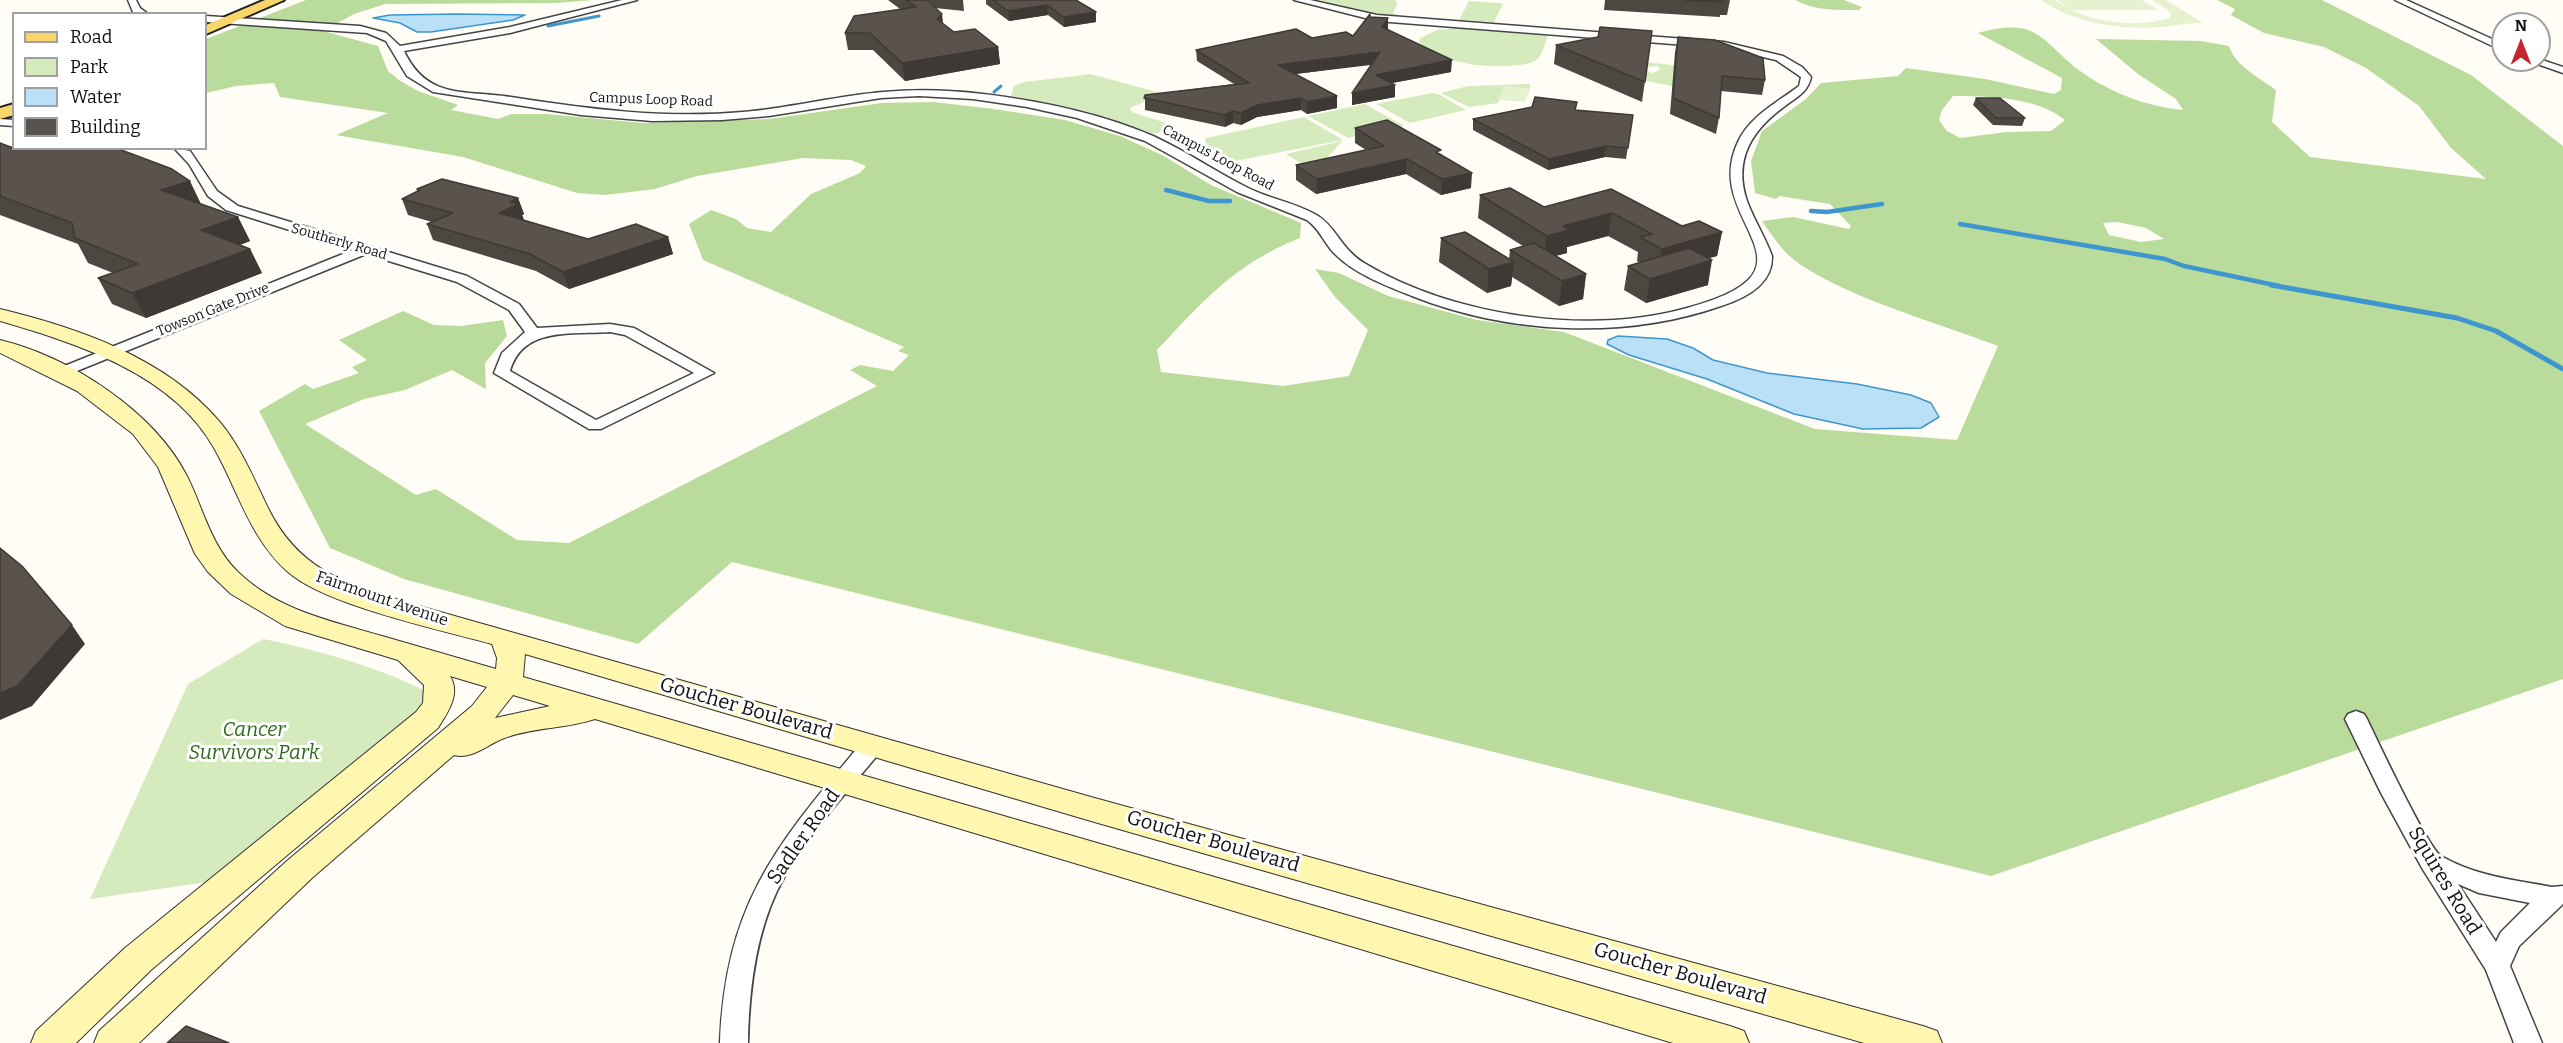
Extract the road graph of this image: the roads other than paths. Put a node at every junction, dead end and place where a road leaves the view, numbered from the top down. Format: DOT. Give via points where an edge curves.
graph roads {
  1 [pos="132,0"];
  2 [pos="256,0"];
  3 [pos="277,0"];
  4 [pos="633,0"];
  5 [pos="1298,0"];
  6 [pos="2399,0"];
  7 [pos="140,12"];
  8 [pos="228,20"];
  9 [pos="207,24"];
  10 [pos="207,24"];
  11 [pos="207,24"];
  12 [pos="299,24"];
  13 [pos="266,25"];
  14 [pos="2491,42"];
  15 [pos="399,49"];
  16 [pos="181,150"];
  17 [pos="364,250"];
  18 [pos="0,315"];
  19 [pos="533,333"];
  20 [pos="0,346"];
  21 [pos="106,352"];
  22 [pos="62,372"];
  23 [pos="503,638"];
  24 [pos="405,653"];
  25 [pos="506,683"];
  26 [pos="600,711"];
  27 [pos="2356,719"];
  28 [pos="872,746"];
  29 [pos="402,782"];
  30 [pos="842,783"];
  31 [pos="2430,861"];
  32 [pos="2558,895"];
  33 [pos="2498,966"];
  34 [pos="50,1043"];
  35 [pos="112,1043"];
  36 [pos="734,1043"];
  37 [pos="1730,1043"];
  38 [pos="1923,1043"];
  39 [pos="2528,1043"];
  1 -- 7 [label="street"];
  2 -- 9 [label="main road"];
  3 -- 8 [label="main road"];
  4 -- 15 [label="street" via="510,30"];
  5 -- 15 [label="street, Campus Loop Road" via="1377,18 1724,45 1792,64 1803,72 1807,82 1748,135 1740,160 1740,199 1766,251 1766,268 1755,282 1728,299 1665,318 1589,322 1509,316 1440,301 1396,285 1340,252 1316,220 1257,197 1162,145 1065,113 993,100 916,93 703,119 501,107 472,102 419,82 411,75"];
  6 -- 14 [label="street"];
  8 -- 10 [label="main road"];
  8 -- 12 [label="street, Campus Loop Road"];
  8 -- 13 [label="street, Campus Loop Road"];
  11 -- 13 [label="main road"];
  12 -- 13 [label="street, Campus Loop Road"];
  12 -- 15 [label="street, Campus Loop Road" via="374,32 392,40"];
  16 -- 17 [label="street, Southerly Road" via="196,162 210,191 234,209"];
  17 -- 19 [label="street, Southerly Road" via="462,279 497,296 514,307"];
  17 -- 21 [label="street, Towson Gate Drive"];
  18 -- 21 [label="main road, Fairmount Avenue"];
  19 -- 19 [label="street" via="507,356 502,373 595,426 706,373 629,331 610,328"];
  20 -- 22 [label="main road"];
  21 -- 22 [label="street, Towson Gate Drive"];
  21 -- 23 [label="main road, Fairmount Avenue" via="177,393 210,423 240,470 267,530 301,571 398,608"];
  22 -- 24 [label="main road" via="135,424 156,446 181,488 206,548 230,580 250,597 295,620"];
  23 -- 25 [label="main road" via="512,655"];
  23 -- 28 [label="main road, Goucher Boulevard"];
  24 -- 25 [label="main road"];
  24 -- 34 [label="main road" via="439,682 438,704 427,720 138,959"];
  25 -- 26 [label="main road"];
  25 -- 29 [label="main road" via="483,713"];
  26 -- 29 [label="main road" via="538,717 495,728"];
  26 -- 30 [label="main road"];
  27 -- 31 [label="street, Squires Road"];
  28 -- 30 [label="street, Sadler Road"];
  28 -- 38 [label="main road, Goucher Boulevard"];
  29 -- 35 [label="main road" via="216,945"];
  30 -- 36 [label="street, Sadler Road" via="773,875 747,945 734,1004"];
  30 -- 37 [label="main road"];
  31 -- 32 [label="street" via="2479,883"];
  31 -- 33 [label="street, Squires Road"];
  32 -- 33 [label="street" via="2510,939"];
  33 -- 39 [label="street, Squires Road"];
}
